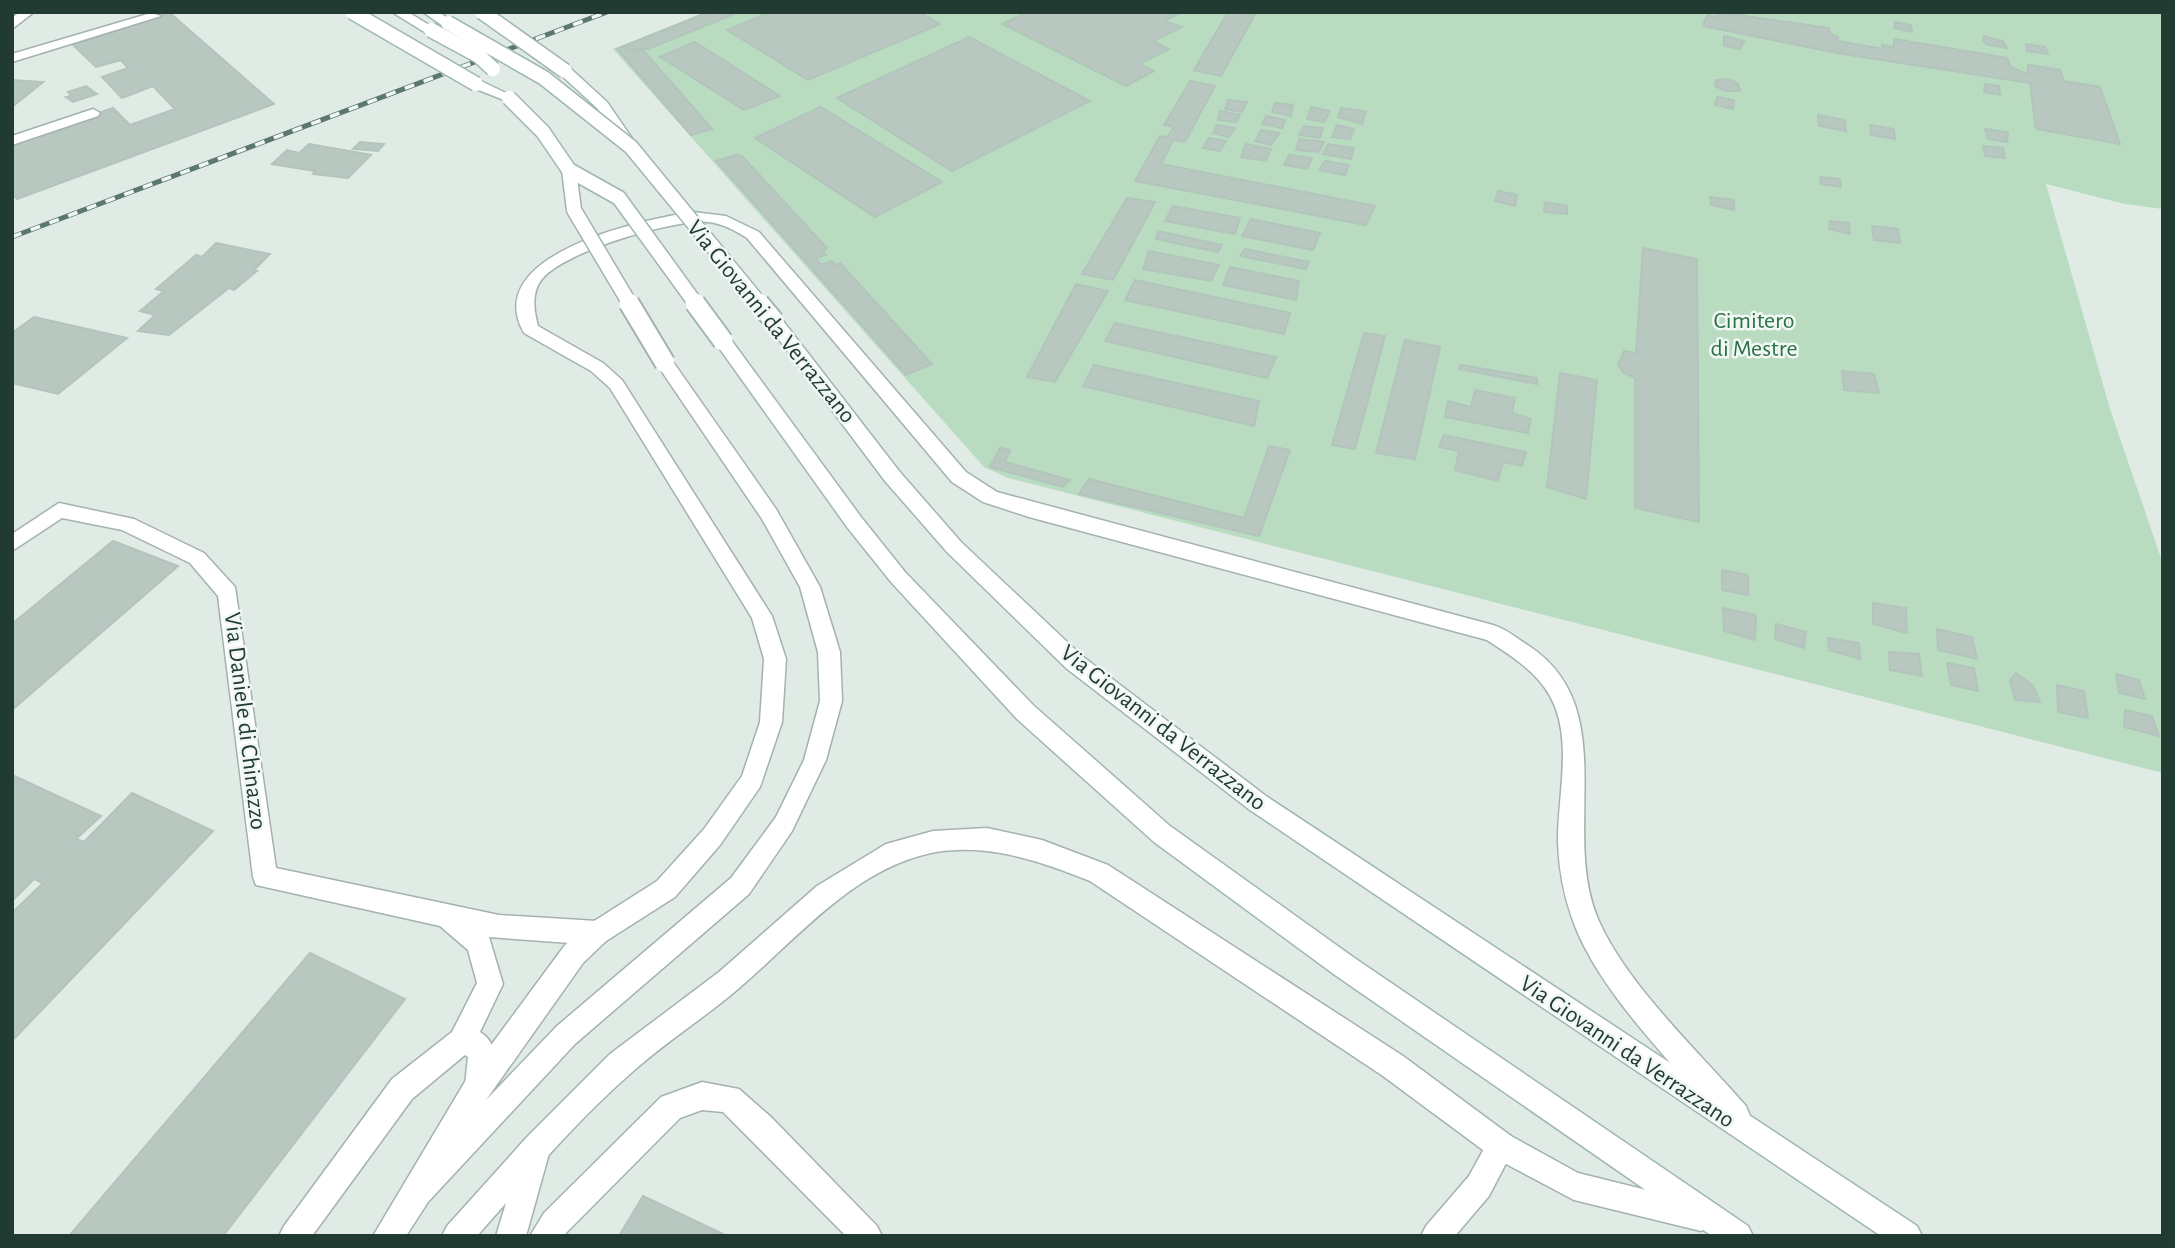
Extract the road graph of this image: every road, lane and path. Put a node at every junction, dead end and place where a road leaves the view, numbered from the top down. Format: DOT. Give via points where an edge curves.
graph roads {
  1 [pos="28,12"];
  2 [pos="352,12"];
  3 [pos="398,12"];
  4 [pos="429,12"];
  5 [pos="482,12"];
  6 [pos="155,16"];
  7 [pos="12,25"];
  8 [pos="12,58"];
  9 [pos="509,98"];
  10 [pos="93,113"];
  11 [pos="12,141"];
  12 [pos="631,147"];
  13 [pos="569,170"];
  14 [pos="12,544"];
  15 [pos="444,916"];
  16 [pos="597,933"];
  17 [pos="461,1041"];
  18 [pos="479,1085"];
  19 [pos="1751,1134"];
  20 [pos="1501,1146"];
  21 [pos="537,1147"];
  22 [pos="418,1192"];
  23 [pos="1711,1218"];
  24 [pos="294,1236"];
  25 [pos="388,1236"];
  26 [pos="457,1236"];
  27 [pos="511,1236"];
  28 [pos="545,1236"];
  29 [pos="867,1236"];
  30 [pos="1436,1236"];
  31 [pos="1738,1236"];
  32 [pos="1907,1236"];
  1 -- 7 [label="street"];
  2 -- 9 [label="street, bridge"];
  3 -- 9 [label="street, Via Giovanni da Verrazzano, bridge" via="479,56 493,69"];
  4 -- 12 [label="street, Via Giovanni da Verrazzano, bridge" via="544,78"];
  5 -- 12 [label="street, bridge" via="544,53 593,96"];
  6 -- 8 [label="street"];
  9 -- 13 [label="street, Via Giovanni da Verrazzano, bridge" via="543,132"];
  10 -- 11 [label="street"];
  12 -- 19 [label="street, Via Giovanni da Verrazzano, bridge" via="774,321 892,476 954,547 1074,662 1258,803"];
  13 -- 22 [label="street, bridge" via="574,209 664,363 769,514 810,587 829,652 831,701 816,760 784,824 740,886 566,1035"];
  13 -- 23 [label="street, Via Giovanni da Verrazzano, bridge" via="619,198 854,522 1025,712 1162,834 1377,989"];
  14 -- 15 [label="street, Via Daniele di Chinazzo" via="59,510 127,524 197,558 228,593 265,877"];
  15 -- 16 [label="street, Via Daniele di Chinazzo" via="499,927"];
  15 -- 17 [label="street, Via Daniele di Chinazzo" via="479,943 490,984"];
  16 -- 18 [label="street" via="557,975"];
  16 -- 19 [label="street" via="666,889 712,837 752,780 771,722 775,659 762,616 617,384 597,367 530,329 523,308 537,272 563,255 682,217 710,217 736,224 753,236 959,477 990,497 1482,630 1523,648 1557,688 1575,738 1570,863 1586,922 1617,972"];
  17 -- 18 [label="street" via="474,1043 482,1052"];
  17 -- 24 [label="street" via="402,1089"];
  18 -- 22 [label="street"];
  19 -- 32 [label="street, Via Giovanni da Verrazzano"];
  20 -- 21 [label="street" via="1393,1066 1099,873 1042,851 987,839 933,842 886,855 826,894 728,981 620,1064"];
  20 -- 23 [label="street" via="1574,1186"];
  20 -- 30 [label="street" via="1479,1186"];
  21 -- 26 [label="street"];
  21 -- 27 [label="street"];
  22 -- 25 [label="street"];
  23 -- 31 [label="street, Via Giovanni da Verrazzano"];
  28 -- 29 [label="street" via="671,1107 702,1096 729,1099"];
}
